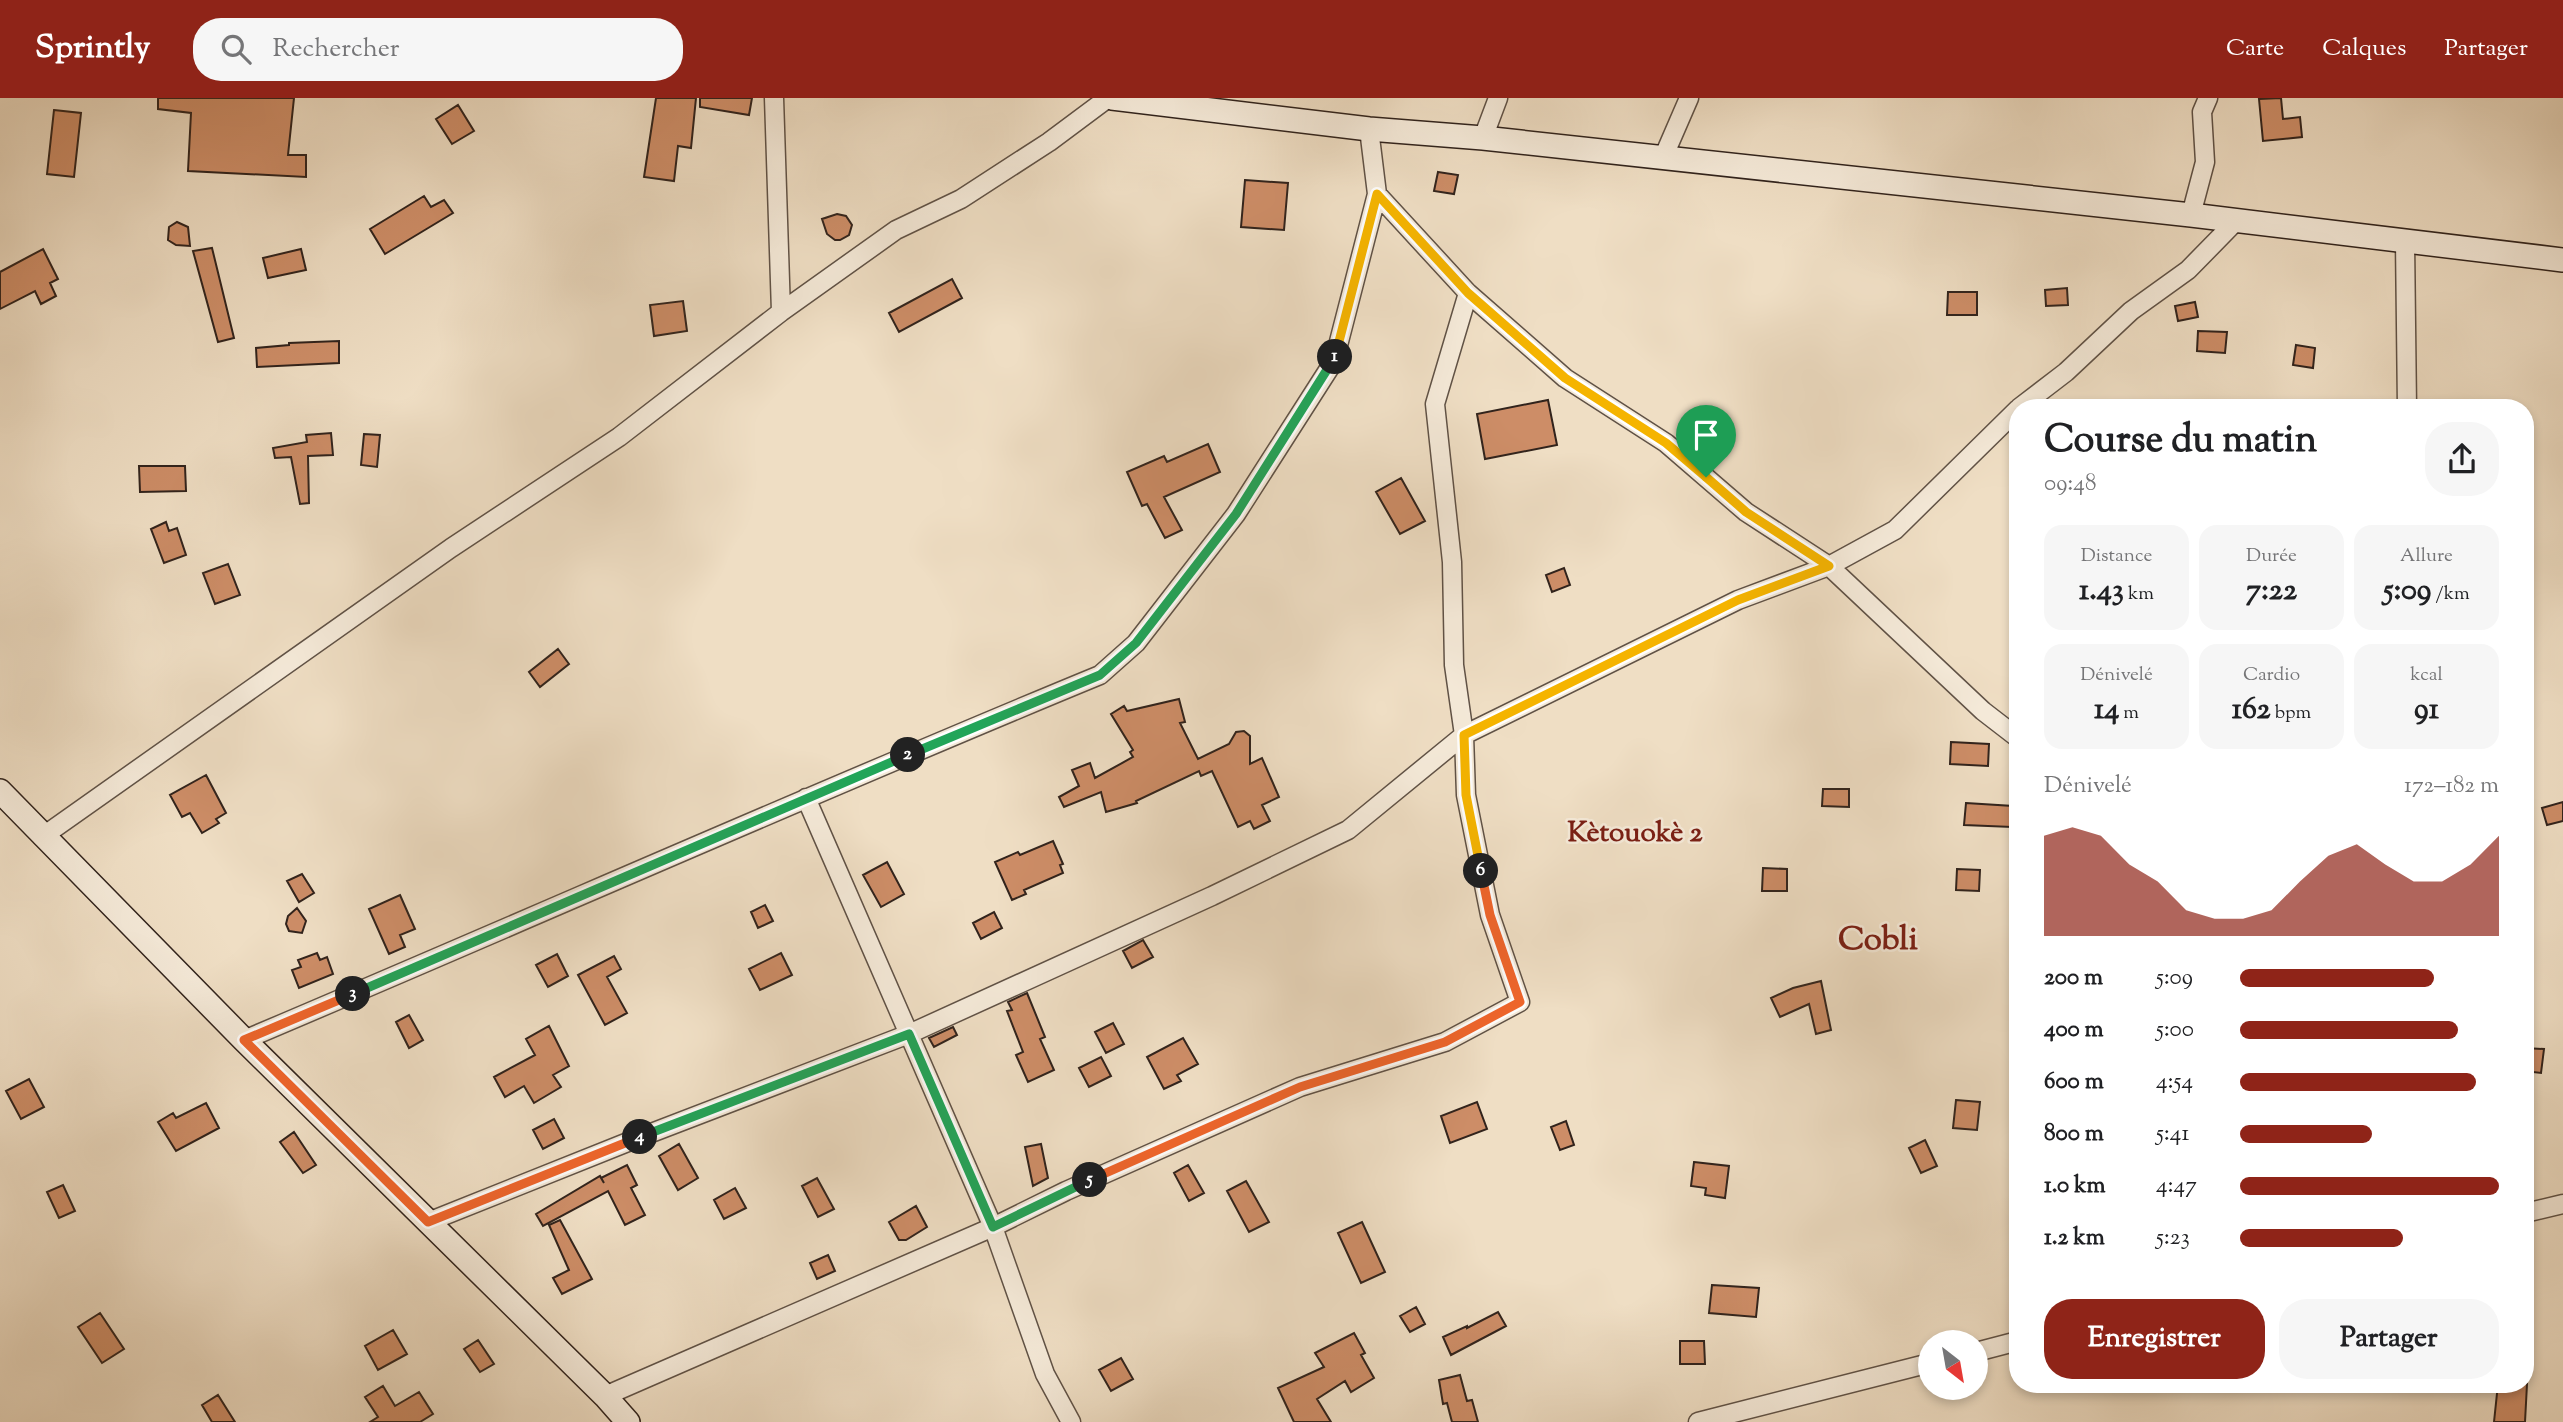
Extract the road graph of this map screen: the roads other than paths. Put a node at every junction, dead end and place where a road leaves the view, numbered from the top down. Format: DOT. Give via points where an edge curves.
graph roads {
  1 [pos="774,98"];
  2 [pos="1110,98"];
  3 [pos="1498,98"];
  4 [pos="1689,98"];
  5 [pos="2208,98"];
  6 [pos="1368,129"];
  7 [pos="1483,138"];
  8 [pos="1663,158"];
  9 [pos="1377,194"];
  10 [pos="2191,215"];
  11 [pos="2236,221"];
  12 [pos="2405,241"];
  13 [pos="2563,260"];
  14 [pos="1468,293"];
  15 [pos="781,312"];
  16 [pos="2031,399"];
  17 [pos="2407,399"];
  18 [pos="2009,418"];
  19 [pos="1829,566"];
  20 [pos="2009,731"];
  21 [pos="1464,735"];
  22 [pos="0,791"];
  23 [pos="806,798"];
  24 [pos="42,837"];
  25 [pos="909,1034"];
  26 [pos="244,1040"];
  27 [pos="2563,1203"];
  28 [pos="2534,1211"];
  29 [pos="428,1222"];
  30 [pos="993,1227"];
  31 [pos="2009,1343"];
  32 [pos="1988,1349"];
  33 [pos="1918,1366"];
  34 [pos="605,1396"];
  35 [pos="628,1422"];
  36 [pos="1071,1422"];
  37 [pos="1698,1422"];
  1 -- 15 [label="street"];
  2 -- 6 [label="main road"];
  2 -- 15 [label="street" via="961,199 896,230"];
  3 -- 7 [label="street"];
  4 -- 8 [label="street"];
  5 -- 10 [label="street" via="2202,112 2205,162"];
  6 -- 7 [label="main road"];
  6 -- 9 [label="street"];
  7 -- 8 [label="main road"];
  8 -- 10 [label="main road"];
  9 -- 14 [label="street"];
  9 -- 23 [label="street" via="1334,361 1236,514 1136,643 1100,675"];
  10 -- 11 [label="main road"];
  11 -- 12 [label="main road"];
  11 -- 16 [label="street" via="2188,270 2131,311"];
  12 -- 13 [label="main road"];
  12 -- 17 [label="street"];
  14 -- 19 [label="street" via="1565,378 1666,443 1746,512"];
  14 -- 21 [label="street" via="1435,404 1452,562 1454,665"];
  15 -- 24 [label="street" via="619,437 384,595"];
  18 -- 19 [label="street" via="1895,530"];
  19 -- 20 [label="street"];
  19 -- 21 [label="street" via="1738,600"];
  21 -- 25 [label="street" via="1348,830"];
  21 -- 30 [label="street" via="1466,795 1490,915 1520,1002 1445,1042 1300,1087"];
  22 -- 24 [label="main road"];
  23 -- 25 [label="street"];
  23 -- 26 [label="street"];
  24 -- 26 [label="main road"];
  25 -- 29 [label="street"];
  25 -- 30 [label="street"];
  26 -- 29 [label="main road"];
  27 -- 28 [label="street"];
  29 -- 34 [label="main road"];
  30 -- 34 [label="street"];
  30 -- 36 [label="street" via="1045,1374"];
  31 -- 32 [label="street"];
  33 -- 37 [label="street"];
  34 -- 35 [label="main road"];
}
